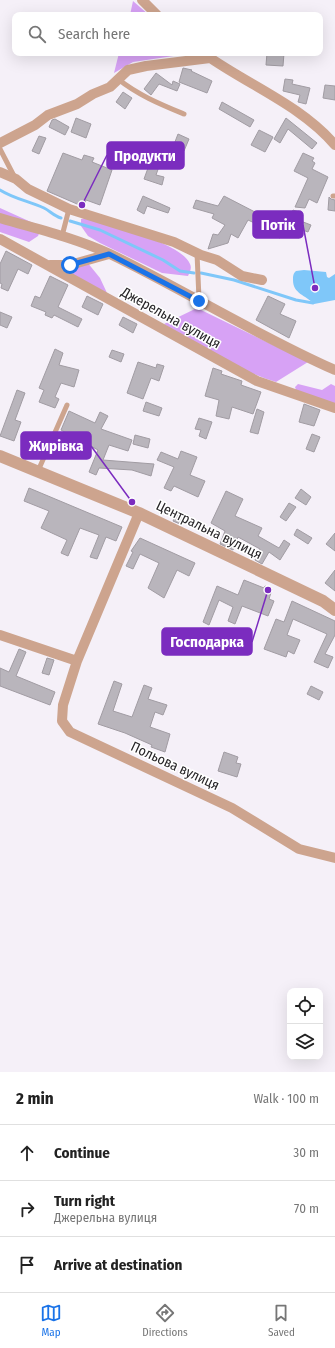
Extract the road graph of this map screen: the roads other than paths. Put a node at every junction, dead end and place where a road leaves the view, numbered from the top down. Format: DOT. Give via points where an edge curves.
graph roads {
  1 [pos="142,0"];
  2 [pos="155,12"];
  3 [pos="201,56"];
  4 [pos="209,56"];
  5 [pos="118,79"];
  6 [pos="184,114"];
  7 [pos="0,143"];
  8 [pos="335,145"];
  9 [pos="0,149"];
  10 [pos="0,172"];
  11 [pos="16,179"];
  12 [pos="69,209"];
  13 [pos="0,218"];
  14 [pos="62,236"];
  15 [pos="0,239"];
  16 [pos="197,252"];
  17 [pos="109,254"];
  18 [pos="48,265"];
  19 [pos="262,280"];
  20 [pos="199,301"];
  21 [pos="335,370"];
  22 [pos="67,405"];
  23 [pos="335,408"];
  24 [pos="0,456"];
  25 [pos="38,471"];
  26 [pos="139,513"];
  27 [pos="335,610"];
  28 [pos="0,635"];
  29 [pos="77,661"];
  30 [pos="335,858"];
  1 -- 2 [label="street"];
  3 -- 5 [label="street" via="128,70"];
  4 -- 8 [label="street" via="303,117"];
  5 -- 6 [label="lane" via="144,97"];
  5 -- 7 [label="street" via="110,87 48,115"];
  9 -- 11 [label="lane"];
  10 -- 11 [label="street"];
  11 -- 12 [label="street" via="28,189"];
  12 -- 14 [label="lane"];
  12 -- 16 [label="street" via="161,237"];
  13 -- 14 [label="street, Джерельна вулиця"];
  14 -- 17 [label="street, Джерельна вулиця"];
  15 -- 18 [label="street, Джерельна вулиця"];
  16 -- 19 [label="street" via="217,260 242,276"];
  16 -- 20 [label="lane"];
  17 -- 18 [label="street" via="70,265"];
  17 -- 20 [label="street, Джерельна вулиця"];
  18 -- 23 [label="street, Джерельна вулиця" via="257,381"];
  20 -- 21 [label="street, Джерельна вулиця" via="255,332"];
  22 -- 25 [label="lane"];
  24 -- 25 [label="street, Центральна вулиця"];
  25 -- 26 [label="street, Центральна вулиця"];
  26 -- 27 [label="street, Центральна вулиця" via="323,601"];
  26 -- 29 [label="street, Польова вулиця"];
  28 -- 29 [label="street"];
  29 -- 30 [label="street, Польова вулиця" via="63,704 62,721 70,732 232,808 299,849"];
}
